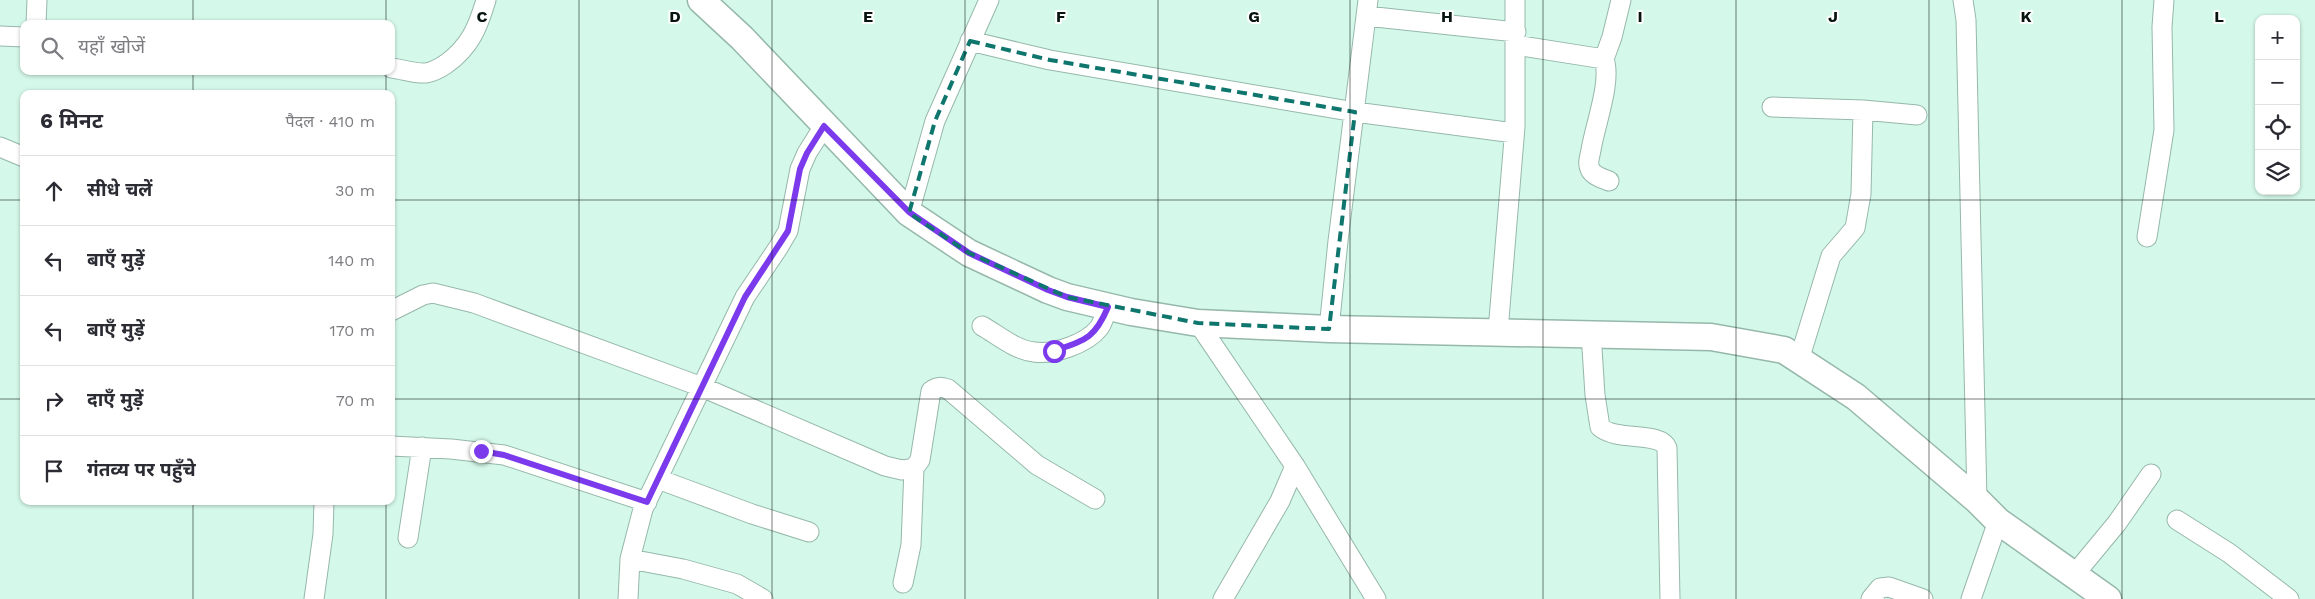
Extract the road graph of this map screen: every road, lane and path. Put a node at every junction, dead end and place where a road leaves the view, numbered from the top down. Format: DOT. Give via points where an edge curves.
graph roads {
  1 [pos="37,0"];
  2 [pos="486,0"];
  3 [pos="701,0"];
  4 [pos="989,0"];
  5 [pos="1515,0"];
  6 [pos="1621,0"];
  7 [pos="1963,0"];
  8 [pos="2164,0"];
  9 [pos="1367,8"];
  10 [pos="36,20"];
  11 [pos="0,36"];
  12 [pos="20,37"];
  13 [pos="1516,39"];
  14 [pos="970,41"];
  15 [pos="1604,59"];
  16 [pos="395,69"];
  17 [pos="1772,107"];
  18 [pos="1863,110"];
  19 [pos="1355,112"];
  20 [pos="1917,115"];
  21 [pos="824,126"];
  22 [pos="1514,133"];
  23 [pos="0,146"];
  24 [pos="20,155"];
  25 [pos="1609,181"];
  26 [pos="909,212"];
  27 [pos="2147,237"];
  28 [pos="1108,307"];
  29 [pos="395,309"];
  30 [pos="1198,323"];
  31 [pos="982,326"];
  32 [pos="1329,329"];
  33 [pos="1498,331"];
  34 [pos="1591,333"];
  35 [pos="1800,360"];
  36 [pos="702,387"];
  37 [pos="395,446"];
  38 [pos="422,447"];
  39 [pos="1295,466"];
  40 [pos="914,468"];
  41 [pos="2151,474"];
  42 [pos="658,479"];
  43 [pos="1095,499"];
  44 [pos="1977,500"];
  45 [pos="647,502"];
  46 [pos="324,505"];
  47 [pos="2176,520"];
  48 [pos="1998,522"];
  49 [pos="810,532"];
  50 [pos="408,538"];
  51 [pos="630,559"];
  52 [pos="2074,575"];
  53 [pos="903,583"];
  54 [pos="314,599"];
  55 [pos="628,599"];
  56 [pos="763,599"];
  57 [pos="1223,599"];
  58 [pos="1376,599"];
  59 [pos="1670,599"];
  60 [pos="1870,599"];
  61 [pos="1923,599"];
  62 [pos="1971,599"];
  63 [pos="2108,599"];
  64 [pos="2289,599"];
  1 -- 10 [label="street"];
  2 -- 16 [label="street" via="477,30 458,56 437,70 424,73"];
  3 -- 21 [label="main road" via="749,45"];
  4 -- 14 [label="street"];
  5 -- 13 [label="street"];
  6 -- 15 [label="street"];
  7 -- 44 [label="street"];
  8 -- 27 [label="street" via="2164,130"];
  9 -- 13 [label="street"];
  9 -- 19 [label="street"];
  11 -- 12 [label="street"];
  13 -- 15 [label="street"];
  13 -- 22 [label="street"];
  14 -- 19 [label="street" via="1050,60"];
  14 -- 26 [label="street" via="935,121"];
  15 -- 25 [label="street" via="1607,81 1594,127 1589,161 1596,176"];
  17 -- 18 [label="street"];
  18 -- 20 [label="street"];
  18 -- 35 [label="street" via="1861,194 1855,228 1832,256"];
  19 -- 22 [label="street"];
  19 -- 32 [label="street"];
  21 -- 26 [label="main road"];
  21 -- 36 [label="street" via="800,169 788,231 745,297"];
  22 -- 33 [label="street"];
  23 -- 24 [label="street"];
  26 -- 28 [label="main road" via="969,253 1067,297"];
  28 -- 30 [label="main road"];
  28 -- 31 [label="street" via="1100,328 1089,337 1054,351 1034,352 1012,344"];
  29 -- 36 [label="street" via="423,295 433,294 474,303"];
  30 -- 32 [label="main road"];
  30 -- 39 [label="street"];
  32 -- 33 [label="main road"];
  33 -- 34 [label="main road"];
  34 -- 35 [label="main road" via="1711,336 1784,350"];
  34 -- 59 [label="street" via="1600,427 1613,435 1658,439 1665,442 1667,448"];
  35 -- 44 [label="main road" via="1856,397"];
  36 -- 40 [label="street" via="885,466 902,470"];
  36 -- 42 [label="street"];
  37 -- 38 [label="street"];
  38 -- 45 [label="street" via="504,455"];
  38 -- 50 [label="street"];
  39 -- 57 [label="street" via="1280,501"];
  39 -- 58 [label="street"];
  40 -- 43 [label="street" via="920,460 931,391 942,387 1037,465"];
  40 -- 53 [label="street" via="911,545"];
  41 -- 52 [label="street"];
  42 -- 45 [label="street"];
  42 -- 49 [label="street"];
  44 -- 48 [label="main road"];
  45 -- 51 [label="street"];
  46 -- 54 [label="street"];
  47 -- 64 [label="street" via="2229,554"];
  48 -- 52 [label="main road"];
  48 -- 62 [label="street"];
  51 -- 55 [label="street"];
  51 -- 56 [label="street" via="737,584"];
  52 -- 63 [label="main road"];
  60 -- 61 [label="street" via="1880,588 1889,587"];
}
